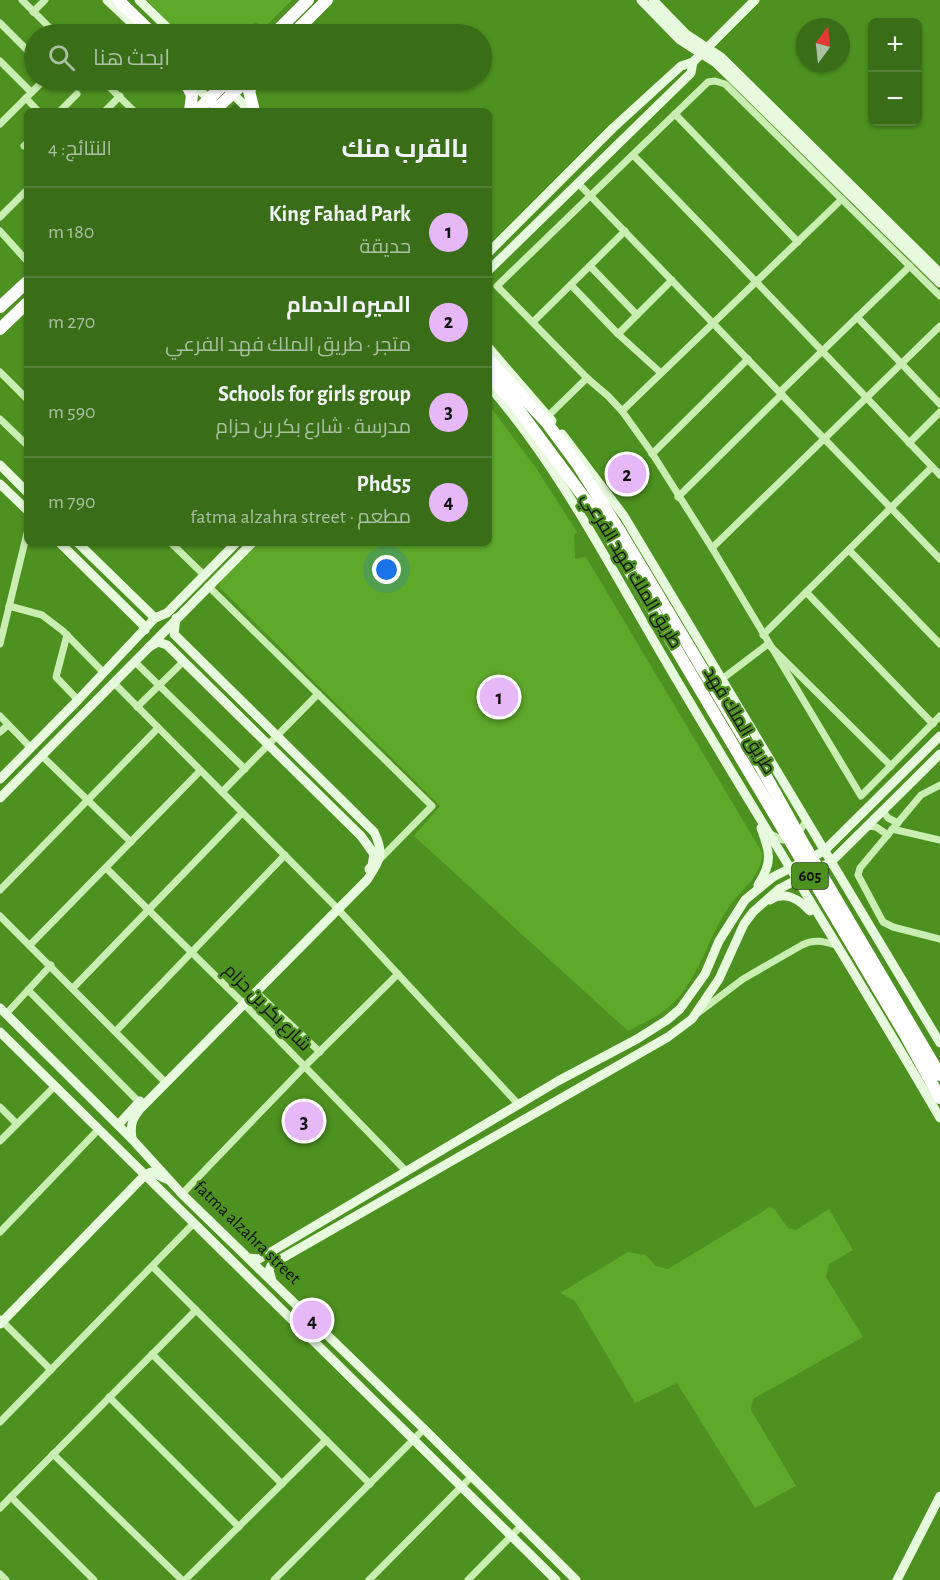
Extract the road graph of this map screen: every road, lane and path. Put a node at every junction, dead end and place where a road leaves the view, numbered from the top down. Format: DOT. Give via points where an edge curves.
graph roads {
  1 [pos="22,0"];
  2 [pos="45,0"];
  3 [pos="107,0"];
  4 [pos="118,0"];
  5 [pos="128,0"];
  6 [pos="139,0"];
  7 [pos="308,0"];
  8 [pos="327,0"];
  9 [pos="641,0"];
  10 [pos="653,0"];
  11 [pos="755,0"];
  12 [pos="33,12"];
  13 [pos="0,23"];
  14 [pos="46,24"];
  15 [pos="132,24"];
  16 [pos="143,24"];
  17 [pos="158,24"];
  18 [pos="161,24"];
  19 [pos="284,24"];
  20 [pos="303,24"];
  21 [pos="24,47"];
  22 [pos="704,51"];
  23 [pos="0,61"];
  24 [pos="693,62"];
  25 [pos="24,84"];
  26 [pos="113,90"];
  27 [pos="193,90"];
  28 [pos="202,90"];
  29 [pos="223,90"];
  30 [pos="232,90"];
  31 [pos="250,90"];
  32 [pos="32,92"];
  33 [pos="77,94"];
  34 [pos="120,96"];
  35 [pos="26,98"];
  36 [pos="215,107"];
  37 [pos="35,108"];
  38 [pos="63,108"];
  39 [pos="108,108"];
  40 [pos="131,108"];
  41 [pos="190,108"];
  42 [pos="249,108"];
  43 [pos="252,108"];
  44 [pos="675,114"];
  45 [pos="0,124"];
  46 [pos="633,155"];
  47 [pos="578,183"];
  48 [pos="24,193"];
  49 [pos="591,195"];
  50 [pos="842,199"];
  51 [pos="0,217"];
  52 [pos="0,231"];
  53 [pos="625,231"];
  54 [pos="798,242"];
  55 [pos="492,249"];
  56 [pos="24,258"];
  57 [pos="590,266"];
  58 [pos="910,266"];
  59 [pos="492,267"];
  60 [pos="940,273"];
  61 [pos="672,280"];
  62 [pos="757,280"];
  63 [pos="940,284"];
  64 [pos="24,285"];
  65 [pos="571,285"];
  66 [pos="940,296"];
  67 [pos="24,306"];
  68 [pos="0,307"];
  69 [pos="637,315"];
  70 [pos="857,317"];
  71 [pos="533,322"];
  72 [pos="714,323"];
  73 [pos="940,326"];
  74 [pos="0,329"];
  75 [pos="618,334"];
  76 [pos="492,351"];
  77 [pos="821,351"];
  78 [pos="748,359"];
  79 [pos="902,365"];
  80 [pos="492,368"];
  81 [pos="0,372"];
  82 [pos="661,373"];
  83 [pos="587,378"];
  84 [pos="492,389"];
  85 [pos="781,393"];
  86 [pos="24,395"];
  87 [pos="866,398"];
  88 [pos="940,404"];
  89 [pos="508,408"];
  90 [pos="621,411"];
  91 [pos="940,412"];
  92 [pos="549,417"];
  93 [pos="0,419"];
  94 [pos="824,438"];
  95 [pos="24,443"];
  96 [pos="909,443"];
  97 [pos="652,454"];
  98 [pos="0,465"];
  99 [pos="932,467"];
  100 [pos="940,475"];
  101 [pos="0,484"];
  102 [pos="24,489"];
  103 [pos="678,497"];
  104 [pos="24,505"];
  105 [pos="891,508"];
  106 [pos="594,511"];
  107 [pos="621,533"];
  108 [pos="24,545"];
  109 [pos="63,546"];
  110 [pos="81,546"];
  111 [pos="174,546"];
  112 [pos="233,546"];
  113 [pos="249,546"];
  114 [pos="712,548"];
  115 [pos="849,550"];
  116 [pos="940,560"];
  117 [pos="204,575"];
  118 [pos="208,586"];
  119 [pos="806,592"];
  120 [pos="9,606"];
  121 [pos="155,618"];
  122 [pos="176,618"];
  123 [pos="145,630"];
  124 [pos="67,635"];
  125 [pos="763,635"];
  126 [pos="0,644"];
  127 [pos="768,644"];
  128 [pos="940,645"];
  129 [pos="149,647"];
  130 [pos="135,662"];
  131 [pos="184,662"];
  132 [pos="104,673"];
  133 [pos="722,679"];
  134 [pos="114,683"];
  135 [pos="160,684"];
  136 [pos="318,694"];
  137 [pos="78,700"];
  138 [pos="137,707"];
  139 [pos="0,716"];
  140 [pos="940,716"];
  141 [pos="933,724"];
  142 [pos="8,725"];
  143 [pos="158,728"];
  144 [pos="0,732"];
  145 [pos="940,736"];
  146 [pos="277,737"];
  147 [pos="268,745"];
  148 [pos="30,747"];
  149 [pos="940,754"];
  150 [pos="42,756"];
  151 [pos="891,766"];
  152 [pos="244,769"];
  153 [pos="200,771"];
  154 [pos="0,779"];
  155 [pos="940,785"];
  156 [pos="222,792"];
  157 [pos="0,798"];
  158 [pos="88,800"];
  159 [pos="753,806"];
  160 [pos="883,811"];
  161 [pos="242,813"];
  162 [pos="806,820"];
  163 [pos="898,823"];
  164 [pos="868,826"];
  165 [pos="890,832"];
  166 [pos="770,834"];
  167 [pos="940,840"];
  168 [pos="131,842"];
  169 [pos="824,851"];
  170 [pos="285,855"];
  171 [pos="381,858"];
  172 [pos="831,862"];
  173 [pos="789,867"];
  174 [pos="106,868"];
  175 [pos="795,879"];
  176 [pos="0,890"];
  177 [pos="745,900"];
  178 [pos="336,907"];
  179 [pos="147,909"];
  180 [pos="753,912"];
  181 [pos="0,916"];
  182 [pos="823,925"];
  183 [pos="940,939"];
  184 [pos="30,945"];
  185 [pos="835,945"];
  186 [pos="191,953"];
  187 [pos="51,966"];
  188 [pos="398,974"];
  189 [pos="73,988"];
  190 [pos="28,990"];
  191 [pos="256,992"];
  192 [pos="241,1003"];
  193 [pos="3,1011"];
  194 [pos="692,1019"];
  195 [pos="116,1031"];
  196 [pos="0,1032"];
  197 [pos="940,1043"];
  198 [pos="320,1052"];
  199 [pos="304,1067"];
  200 [pos="940,1075"];
  201 [pos="162,1079"];
  202 [pos="54,1087"];
  203 [pos="940,1098"];
  204 [pos="139,1102"];
  205 [pos="518,1104"];
  206 [pos="0,1107"];
  207 [pos="940,1118"];
  208 [pos="17,1124"];
  209 [pos="118,1125"];
  210 [pos="98,1130"];
  211 [pos="132,1138"];
  212 [pos="0,1142"];
  213 [pos="406,1171"];
  214 [pos="145,1175"];
  215 [pos="169,1180"];
  216 [pos="182,1194"];
  217 [pos="194,1224"];
  218 [pos="0,1232"];
  219 [pos="248,1258"];
  220 [pos="153,1267"];
  221 [pos="272,1281"];
  222 [pos="196,1310"];
  223 [pos="1,1322"];
  224 [pos="152,1354"];
  225 [pos="51,1370"];
  226 [pos="109,1397"];
  227 [pos="0,1422"];
  228 [pos="424,1429"];
  229 [pos="326,1440"];
  230 [pos="414,1440"];
  231 [pos="53,1454"];
  232 [pos="472,1476"];
  233 [pos="282,1484"];
  234 [pos="370,1484"];
  235 [pos="461,1487"];
  236 [pos="940,1496"];
  237 [pos="11,1497"];
  238 [pos="0,1508"];
  239 [pos="521,1526"];
  240 [pos="239,1527"];
  241 [pos="511,1536"];
  242 [pos="0,1574"];
  243 [pos="471,1579"];
  244 [pos="6,1580"];
  245 [pos="94,1580"];
  246 [pos="183,1580"];
  247 [pos="274,1580"];
  248 [pos="369,1580"];
  249 [pos="556,1580"];
  250 [pos="576,1580"];
  251 [pos="897,1580"];
  1 -- 12 [label="street"];
  2 -- 12 [label="street"];
  3 -- 15 [label="street"];
  4 -- 16 [label="highway"];
  5 -- 17 [label="highway"];
  6 -- 18 [label="street"];
  7 -- 19 [label="highway"];
  8 -- 20 [label="highway"];
  9 -- 22 [label="street" via="680,40"];
  10 -- 22 [label="street"];
  11 -- 22 [label="street"];
  12 -- 14 [label="street"];
  13 -- 21 [label="street"];
  22 -- 24 [label="street"];
  22 -- 60 [label="street" via="721,57"];
  22 -- 63 [label="street"];
  23 -- 25 [label="street"];
  24 -- 47 [label="street" via="691,73"];
  24 -- 55 [label="street" via="681,66 613,128"];
  26 -- 34 [label="street"];
  27 -- 41 [label="highway"];
  28 -- 36 [label="street"];
  29 -- 36 [label="highway"];
  30 -- 42 [label="street"];
  31 -- 43 [label="highway"];
  32 -- 35 [label="street"];
  33 -- 38 [label="street"];
  34 -- 39 [label="street"];
  34 -- 40 [label="street"];
  35 -- 37 [label="street"];
  35 -- 45 [label="street"];
  44 -- 46 [label="street"];
  44 -- 50 [label="street" via="708,82 725,84"];
  44 -- 54 [label="street"];
  46 -- 49 [label="street"];
  46 -- 62 [label="street"];
  47 -- 49 [label="street"];
  47 -- 59 [label="street"];
  48 -- 51 [label="street"];
  49 -- 53 [label="street"];
  49 -- 71 [label="street" via="497,286"];
  50 -- 54 [label="street"];
  50 -- 58 [label="street"];
  52 -- 56 [label="street"];
  53 -- 57 [label="street"];
  53 -- 61 [label="street"];
  54 -- 62 [label="street"];
  57 -- 65 [label="street"];
  57 -- 69 [label="street"];
  58 -- 66 [label="street"];
  58 -- 70 [label="street"];
  61 -- 69 [label="street"];
  61 -- 72 [label="street"];
  62 -- 72 [label="street"];
  62 -- 77 [label="street"];
  64 -- 68 [label="highway"];
  65 -- 71 [label="street"];
  65 -- 75 [label="street"];
  67 -- 74 [label="highway"];
  69 -- 75 [label="street"];
  70 -- 77 [label="street"];
  70 -- 79 [label="street"];
  71 -- 83 [label="street"];
  72 -- 78 [label="street"];
  72 -- 82 [label="street"];
  73 -- 79 [label="street"];
  75 -- 82 [label="street"];
  76 -- 92 [label="street, طريق الملك فهد الفرعي"];
  77 -- 85 [label="street"];
  77 -- 87 [label="street"];
  78 -- 85 [label="street"];
  78 -- 97 [label="street"];
  79 -- 87 [label="street"];
  79 -- 88 [label="street"];
  80 -- 92 [label="highway"];
  80 -- 106 [label="highway, طريق الملك فهد / 605"];
  80 -- 107 [label="highway, طريق الملك فهد / 605" via="547,423"];
  81 -- 86 [label="street"];
  82 -- 90 [label="street"];
  83 -- 90 [label="street"];
  83 -- 92 [label="street"];
  84 -- 89 [label="street, طريق الملك فهد الفرعي"];
  85 -- 94 [label="street"];
  85 -- 103 [label="street"];
  87 -- 94 [label="street"];
  87 -- 96 [label="street"];
  89 -- 106 [label="highway"];
  89 -- 159 [label="street, طريق الملك فهد الفرعي" via="597,541"];
  90 -- 97 [label="street"];
  91 -- 96 [label="street"];
  92 -- 107 [label="highway" via="587,469"];
  92 -- 133 [label="street, طريق الملك فهد الفرعي" via="624,516"];
  93 -- 95 [label="street"];
  94 -- 105 [label="street"];
  94 -- 114 [label="street"];
  96 -- 99 [label="street"];
  97 -- 103 [label="street"];
  98 -- 102 [label="street"];
  99 -- 100 [label="street"];
  99 -- 105 [label="street"];
  101 -- 104 [label="street"];
  103 -- 114 [label="street"];
  105 -- 115 [label="street"];
  105 -- 116 [label="street"];
  106 -- 203 [label="highway, طريق الملك فهد / 605"];
  107 -- 200 [label="highway, طريق الملك فهد / 605"];
  108 -- 120 [label="street"];
  109 -- 123 [label="street"];
  110 -- 121 [label="street"];
  111 -- 117 [label="street"];
  112 -- 117 [label="street"];
  113 -- 118 [label="street"];
  114 -- 125 [label="street"];
  115 -- 119 [label="street"];
  115 -- 128 [label="street"];
  117 -- 121 [label="street" via="167,613"];
  118 -- 122 [label="street"];
  118 -- 136 [label="street"];
  119 -- 125 [label="street"];
  119 -- 141 [label="street"];
  120 -- 124 [label="street" via="42,615"];
  120 -- 126 [label="street"];
  121 -- 123 [label="street"];
  122 -- 129 [label="street"];
  122 -- 146 [label="street" via="174,634"];
  123 -- 132 [label="street"];
  124 -- 132 [label="street"];
  124 -- 137 [label="street" via="56,676"];
  125 -- 127 [label="street"];
  127 -- 133 [label="street"];
  127 -- 151 [label="street"];
  127 -- 151 [label="street" via="861,796"];
  129 -- 130 [label="street"];
  129 -- 131 [label="street" via="158,642 167,645"];
  130 -- 134 [label="street"];
  130 -- 135 [label="street"];
  131 -- 135 [label="street"];
  131 -- 147 [label="street"];
  132 -- 137 [label="street"];
  133 -- 162 [label="street, طريق الملك فهد الفرعي"];
  134 -- 138 [label="street"];
  134 -- 150 [label="street"];
  135 -- 138 [label="street"];
  135 -- 152 [label="street"];
  136 -- 146 [label="street"];
  136 -- 171 [label="street" via="432,806"];
  137 -- 148 [label="street"];
  138 -- 143 [label="street"];
  139 -- 142 [label="street"];
  140 -- 141 [label="street"];
  141 -- 151 [label="street"];
  142 -- 144 [label="street"];
  142 -- 148 [label="street"];
  143 -- 153 [label="street"];
  143 -- 158 [label="street"];
  145 -- 169 [label="street"];
  146 -- 147 [label="street"];
  146 -- 171 [label="street" via="374,832"];
  147 -- 152 [label="street"];
  147 -- 178 [label="street" via="361,836 374,854 372,866"];
  148 -- 154 [label="street"];
  149 -- 160 [label="street"];
  150 -- 157 [label="street"];
  150 -- 158 [label="street"];
  152 -- 156 [label="street"];
  153 -- 156 [label="street"];
  153 -- 168 [label="street"];
  155 -- 163 [label="street" via="921,795"];
  156 -- 161 [label="street"];
  158 -- 168 [label="street"];
  158 -- 176 [label="street"];
  159 -- 166 [label="street, طريق الملك فهد الفرعي"];
  159 -- 177 [label="street" via="769,856 763,877"];
  160 -- 163 [label="street"];
  160 -- 164 [label="street"];
  161 -- 170 [label="street"];
  161 -- 179 [label="street"];
  162 -- 166 [label="street" via="793,837 783,840"];
  162 -- 169 [label="street, طريق الملك فهد الفرعي"];
  163 -- 165 [label="street"];
  164 -- 165 [label="street"];
  164 -- 172 [label="street"];
  165 -- 167 [label="street"];
  165 -- 183 [label="street" via="858,875 883,922"];
  166 -- 173 [label="street, طريق الملك فهد الفرعي"];
  168 -- 174 [label="street"];
  169 -- 172 [label="street, طريق الملك فهد الفرعي"];
  169 -- 173 [label="street"];
  170 -- 178 [label="street"];
  170 -- 186 [label="street"];
  171 -- 178 [label="street" via="367,880"];
  172 -- 175 [label="street"];
  172 -- 197 [label="street, طريق الملك فهد الفرعي"];
  173 -- 175 [label="street, طريق الملك فهد الفرعي"];
  173 -- 177 [label="street"];
  174 -- 179 [label="street, شارع بكر بن حزام"];
  174 -- 184 [label="street"];
  175 -- 180 [label="street"];
  175 -- 182 [label="street, طريق الملك فهد الفرعي"];
  177 -- 205 [label="street" via="719,941 705,974 680,1009 636,1039"];
  178 -- 188 [label="street"];
  178 -- 191 [label="street"];
  178 -- 192 [label="street"];
  179 -- 186 [label="street, شارع بكر بن حزام"];
  179 -- 189 [label="street"];
  180 -- 182 [label="street" via="775,897 784,896 802,902"];
  180 -- 194 [label="street" via="719,979"];
  181 -- 184 [label="street"];
  182 -- 185 [label="street, طريق الملك فهد الفرعي"];
  184 -- 187 [label="street"];
  185 -- 194 [label="street" via="820,940 802,945 743,979"];
  185 -- 207 [label="street, طريق الملك فهد الفرعي"];
  186 -- 192 [label="street, شارع بكر بن حزام"];
  186 -- 195 [label="street"];
  187 -- 189 [label="street"];
  187 -- 190 [label="street"];
  188 -- 198 [label="street"];
  188 -- 205 [label="street"];
  189 -- 195 [label="street"];
  190 -- 193 [label="street"];
  190 -- 204 [label="street"];
  191 -- 192 [label="street"];
  191 -- 198 [label="street"];
  192 -- 199 [label="street, شارع بكر بن حزام"];
  192 -- 201 [label="street"];
  192 -- 211 [label="street" via="131,1120"];
  193 -- 209 [label="street, fatma alzahra street"];
  194 -- 221 [label="street" via="668,1037 272,1264"];
  195 -- 201 [label="street"];
  196 -- 202 [label="street"];
  198 -- 199 [label="street"];
  199 -- 213 [label="street, شارع بكر بن حزام"];
  199 -- 216 [label="street"];
  201 -- 204 [label="street"];
  202 -- 208 [label="street"];
  202 -- 210 [label="street"];
  204 -- 209 [label="street"];
  205 -- 213 [label="street"];
  206 -- 208 [label="street"];
  208 -- 212 [label="street"];
  209 -- 211 [label="street, fatma alzahra street"];
  210 -- 214 [label="street"];
  210 -- 218 [label="street"];
  211 -- 215 [label="street, fatma alzahra street"];
  213 -- 219 [label="street" via="259,1259"];
  214 -- 215 [label="street" via="150,1172"];
  214 -- 217 [label="street"];
  214 -- 223 [label="street"];
  215 -- 216 [label="street, fatma alzahra street"];
  216 -- 219 [label="street, fatma alzahra street"];
  217 -- 220 [label="street"];
  217 -- 230 [label="street"];
  219 -- 221 [label="street, fatma alzahra street"];
  220 -- 222 [label="street"];
  220 -- 225 [label="street"];
  221 -- 228 [label="street, fatma alzahra street"];
  222 -- 224 [label="street"];
  222 -- 229 [label="street"];
  223 -- 225 [label="street"];
  224 -- 226 [label="street"];
  224 -- 233 [label="street"];
  225 -- 227 [label="street"];
  226 -- 231 [label="street"];
  226 -- 240 [label="street"];
  228 -- 230 [label="street"];
  228 -- 232 [label="street, fatma alzahra street"];
  229 -- 233 [label="street"];
  229 -- 234 [label="street"];
  230 -- 234 [label="street"];
  230 -- 235 [label="street"];
  231 -- 237 [label="street"];
  231 -- 246 [label="street"];
  232 -- 235 [label="street"];
  232 -- 239 [label="street, fatma alzahra street"];
  233 -- 240 [label="street"];
  234 -- 247 [label="street"];
  235 -- 241 [label="street"];
  235 -- 248 [label="street"];
  236 -- 251 [label="street"];
  237 -- 238 [label="street"];
  237 -- 245 [label="street"];
  239 -- 241 [label="street"];
  239 -- 250 [label="street, fatma alzahra street"];
  240 -- 246 [label="street"];
  241 -- 243 [label="street"];
  241 -- 249 [label="street"];
  242 -- 244 [label="street"];
}
